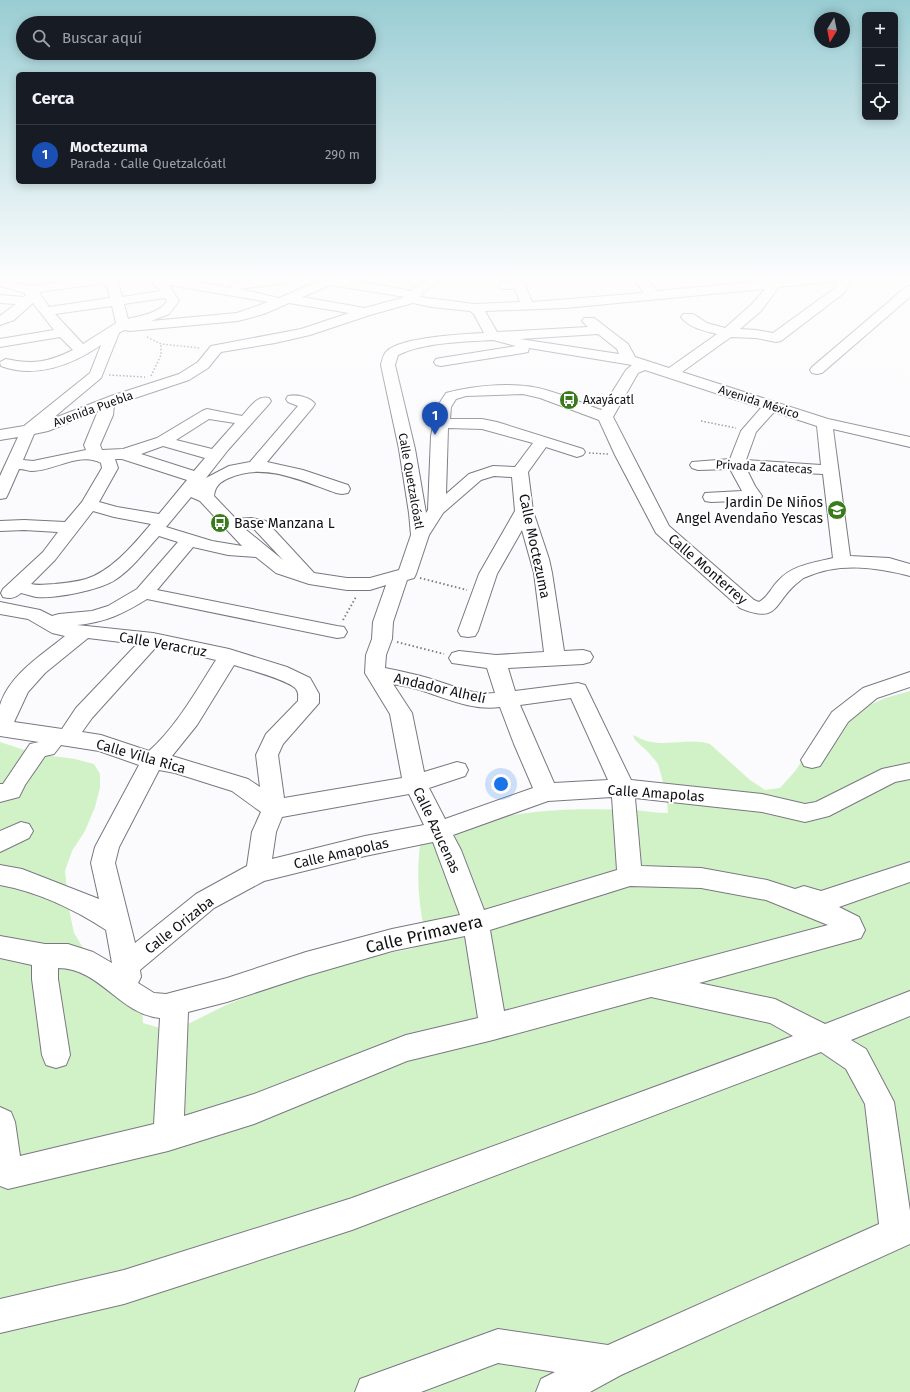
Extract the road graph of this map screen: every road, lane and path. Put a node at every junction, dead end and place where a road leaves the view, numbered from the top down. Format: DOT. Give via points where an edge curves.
graph roads {
  1 [pos="0,343"];
  2 [pos="74,343"];
  3 [pos="95,343"];
  4 [pos="111,343"];
  5 [pos="247,343"];
  6 [pos="426,343"];
  7 [pos="488,343"];
  8 [pos="519,343"];
  9 [pos="618,343"];
  10 [pos="715,343"];
  11 [pos="848,343"];
  12 [pos="216,349"];
  13 [pos="523,349"];
  14 [pos="82,351"];
  15 [pos="441,362"];
  16 [pos="611,362"];
  17 [pos="635,365"];
  18 [pos="3,368"];
  19 [pos="817,370"];
  20 [pos="672,373"];
  21 [pos="96,375"];
  22 [pos="154,382"];
  23 [pos="292,399"];
  24 [pos="264,402"];
  25 [pos="107,403"];
  26 [pos="771,406"];
  27 [pos="605,417"];
  28 [pos="247,421"];
  29 [pos="701,421"];
  30 [pos="824,423"];
  31 [pos="441,424"];
  32 [pos="28,431"];
  33 [pos="749,431"];
  34 [pos="0,435"];
  35 [pos="163,441"];
  36 [pos="542,441"];
  37 [pos="910,442"];
  38 [pos="577,452"];
  39 [pos="96,454"];
  40 [pos="123,454"];
  41 [pos="217,455"];
  42 [pos="623,455"];
  43 [pos="14,464"];
  44 [pos="736,464"];
  45 [pos="698,465"];
  46 [pos="255,466"];
  47 [pos="830,470"];
  48 [pos="520,472"];
  49 [pos="193,484"];
  50 [pos="342,489"];
  51 [pos="0,494"];
  52 [pos="206,497"];
  53 [pos="711,497"];
  54 [pos="89,504"];
  55 [pos="437,510"];
  56 [pos="524,511"];
  57 [pos="230,524"];
  58 [pos="0,526"];
  59 [pos="158,526"];
  60 [pos="70,527"];
  61 [pos="420,535"];
  62 [pos="190,540"];
  63 [pos="259,552"];
  64 [pos="842,561"];
  65 [pos="910,570"];
  66 [pos="403,575"];
  67 [pos="309,578"];
  68 [pos="363,584"];
  69 [pos="17,586"];
  70 [pos="144,593"];
  71 [pos="482,594"];
  72 [pos="0,604"];
  73 [pos="0,608"];
  74 [pos="43,621"];
  75 [pos="468,631"];
  76 [pos="83,632"];
  77 [pos="337,632"];
  78 [pos="153,639"];
  79 [pos="382,639"];
  80 [pos="228,656"];
  81 [pos="583,657"];
  82 [pos="459,658"];
  83 [pos="555,658"];
  84 [pos="496,662"];
  85 [pos="375,673"];
  86 [pos="910,679"];
  87 [pos="506,699"];
  88 [pos="0,728"];
  89 [pos="62,736"];
  90 [pos="812,760"];
  91 [pos="153,761"];
  92 [pos="457,770"];
  93 [pos="910,771"];
  94 [pos="415,784"];
  95 [pos="622,788"];
  96 [pos="547,792"];
  97 [pos="0,793"];
  98 [pos="274,809"];
  99 [pos="21,831"];
  100 [pos="439,831"];
  101 [pos="0,842"];
  102 [pos="258,872"];
  103 [pos="910,872"];
  104 [pos="0,874"];
  105 [pos="630,876"];
  106 [pos="767,890"];
  107 [pos="476,923"];
  108 [pos="118,924"];
  109 [pos="0,947"];
  110 [pos="45,956"];
  111 [pos="127,965"];
  112 [pos="649,984"];
  113 [pos="130,993"];
  114 [pos="910,1003"];
  115 [pos="175,1005"];
  116 [pos="493,1027"];
  117 [pos="824,1038"];
  118 [pos="56,1054"];
  119 [pos="0,1122"];
  120 [pos="168,1136"];
  121 [pos="903,1230"];
  122 [pos="0,1316"];
  123 [pos="608,1363"];
  124 [pos="373,1392"];
  125 [pos="554,1392"];
  1 -- 18 [label="street"];
  2 -- 14 [label="street"];
  3 -- 14 [label="street"];
  4 -- 21 [label="street"];
  5 -- 12 [label="street"];
  6 -- 61 [label="street, Calle Quetzalcóatl" via="406,346 392,353 388,365 410,463 418,506"];
  7 -- 13 [label="street"];
  8 -- 16 [label="street"];
  9 -- 17 [label="street"];
  10 -- 20 [label="street"];
  11 -- 19 [label="street"];
  12 -- 22 [label="street, Avenida Puebla" via="203,365 184,377"];
  12 -- 22 [label="path" via="161,344"];
  13 -- 15 [label="street"];
  13 -- 16 [label="street"];
  14 -- 18 [label="street" via="34,367"];
  16 -- 17 [label="street"];
  17 -- 20 [label="street, Avenida México"];
  17 -- 27 [label="street"];
  20 -- 26 [label="street, Avenida México"];
  21 -- 22 [label="path"];
  21 -- 32 [label="street"];
  22 -- 25 [label="street, Avenida Puebla"];
  23 -- 46 [label="street" via="308,404"];
  24 -- 28 [label="street"];
  25 -- 32 [label="street, Avenida Puebla" via="43,428"];
  25 -- 39 [label="street" via="105,415 92,445"];
  26 -- 30 [label="street, Avenida México"];
  26 -- 33 [label="street"];
  27 -- 31 [label="street, Calle Quetzalcóatl" via="544,394 504,390 466,392 451,396 444,407"];
  27 -- 42 [label="street, Calle Monterrey"];
  28 -- 35 [label="street" via="207,414"];
  28 -- 41 [label="street"];
  29 -- 33 [label="path"];
  30 -- 37 [label="street, Avenida México"];
  30 -- 47 [label="street"];
  31 -- 36 [label="street" via="482,424"];
  31 -- 55 [label="street, Calle Quetzalcóatl"];
  32 -- 34 [label="street, Avenida Puebla"];
  32 -- 43 [label="street"];
  33 -- 44 [label="street"];
  35 -- 40 [label="street"];
  35 -- 41 [label="street"];
  36 -- 38 [label="street"];
  36 -- 48 [label="street"];
  38 -- 42 [label="path"];
  39 -- 40 [label="street"];
  39 -- 43 [label="street" via="33,466"];
  39 -- 54 [label="street" via="108,461 110,468"];
  40 -- 49 [label="street"];
  41 -- 49 [label="street"];
  42 -- 64 [label="street, Calle Monterrey" via="662,529 747,604 765,608 798,573"];
  43 -- 51 [label="street"];
  44 -- 45 [label="street, Privada Zacatecas"];
  44 -- 47 [label="street, Privada Zacatecas"];
  44 -- 53 [label="street" via="746,487 754,496"];
  46 -- 50 [label="street" via="280,469"];
  46 -- 52 [label="street" via="239,468 210,482"];
  47 -- 64 [label="street"];
  48 -- 55 [label="street" via="493,471 475,477"];
  48 -- 56 [label="street, Calle Moctezuma"];
  49 -- 52 [label="street"];
  49 -- 59 [label="street"];
  52 -- 57 [label="street"];
  54 -- 59 [label="street" via="114,512 153,518"];
  54 -- 60 [label="street"];
  55 -- 61 [label="street, Calle Quetzalcóatl"];
  56 -- 71 [label="street" via="488,574"];
  56 -- 83 [label="street, Calle Moctezuma" via="540,559"];
  57 -- 63 [label="street"];
  57 -- 67 [label="street" via="260,525"];
  58 -- 60 [label="street"];
  59 -- 62 [label="street"];
  59 -- 69 [label="street" via="129,558 108,576 90,584 37,591"];
  60 -- 69 [label="street" via="49,556"];
  61 -- 66 [label="street"];
  62 -- 63 [label="street" via="234,551"];
  62 -- 70 [label="street"];
  63 -- 67 [label="street" via="282,569"];
  64 -- 65 [label="street, Calle Monterrey" via="889,564"];
  66 -- 68 [label="street"];
  66 -- 71 [label="path"];
  66 -- 79 [label="street" via="383,622"];
  67 -- 68 [label="street"];
  68 -- 77 [label="path"];
  69 -- 72 [label="street"];
  70 -- 74 [label="street" via="115,610 93,617"];
  70 -- 77 [label="street"];
  71 -- 75 [label="street"];
  73 -- 74 [label="street, Calle Veracruz" via="33,614"];
  74 -- 76 [label="street, Calle Veracruz" via="58,629"];
  76 -- 78 [label="street, Calle Veracruz"];
  76 -- 88 [label="street" via="38,668 19,688"];
  78 -- 80 [label="street, Calle Veracruz"];
  78 -- 89 [label="street"];
  79 -- 82 [label="path"];
  79 -- 85 [label="street" via="376,655"];
  80 -- 91 [label="street" via="189,720"];
  80 -- 98 [label="street, Calle Veracruz" via="280,672 303,683 309,694 308,703 274,740 267,755"];
  81 -- 83 [label="street"];
  82 -- 84 [label="street"];
  83 -- 84 [label="street"];
  84 -- 87 [label="street"];
  85 -- 87 [label="street, Andador Alhelí" via="421,683 470,698 490,701"];
  85 -- 94 [label="street, Calle Azucenas" via="401,713"];
  86 -- 90 [label="street" via="870,693 840,717"];
  87 -- 95 [label="street, Andador Alhelí" via="578,690"];
  87 -- 96 [label="street"];
  88 -- 89 [label="street, Calle Villa Rica"];
  89 -- 91 [label="street, Calle Villa Rica" via="101,743"];
  89 -- 97 [label="street" via="46,748 38,750 10,791"];
  91 -- 98 [label="street, Calle Villa Rica" via="176,765 240,785"];
  91 -- 108 [label="street" via="138,784 107,847 103,863"];
  92 -- 94 [label="street"];
  93 -- 95 [label="street, Calle Amapolas" via="890,775 821,810 805,813 762,802"];
  94 -- 98 [label="street"];
  94 -- 100 [label="street, Calle Azucenas"];
  95 -- 96 [label="street, Calle Amapolas"];
  95 -- 105 [label="street"];
  96 -- 100 [label="street, Calle Amapolas"];
  98 -- 102 [label="street" via="264,832"];
  99 -- 101 [label="street"];
  100 -- 102 [label="street, Calle Amapolas"];
  100 -- 107 [label="street, Calle Azucenas" via="449,850"];
  102 -- 111 [label="street, Calle Orizaba" via="205,902"];
  103 -- 106 [label="street" via="821,902 790,890"];
  104 -- 108 [label="street" via="22,879 90,906"];
  105 -- 106 [label="street, Calle Primavera" via="701,878"];
  105 -- 107 [label="street, Calle Primavera"];
  106 -- 112 [label="street, Calle Primavera" via="843,920 852,930"];
  107 -- 115 [label="street, Calle Primavera" via="392,940"];
  107 -- 116 [label="street, Calle Azucenas"];
  108 -- 111 [label="street"];
  109 -- 110 [label="street, Calle Primavera"];
  110 -- 113 [label="street, Calle Primavera" via="68,956 84,960 111,976"];
  110 -- 118 [label="street" via="45,980"];
  111 -- 113 [label="street"];
  112 -- 116 [label="street"];
  112 -- 117 [label="street" via="775,1012"];
  113 -- 115 [label="street, Calle Primavera" via="154,1005"];
  114 -- 117 [label="street"];
  115 -- 120 [label="street"];
  116 -- 120 [label="street" via="406,1048 254,1109"];
  117 -- 121 [label="street" via="856,1059 879,1102"];
  117 -- 122 [label="street" via="352,1214 124,1287"];
  119 -- 120 [label="street" via="8,1174"];
  121 -- 123 [label="street"];
  123 -- 124 [label="street" via="498,1346"];
  123 -- 125 [label="street"];
}
